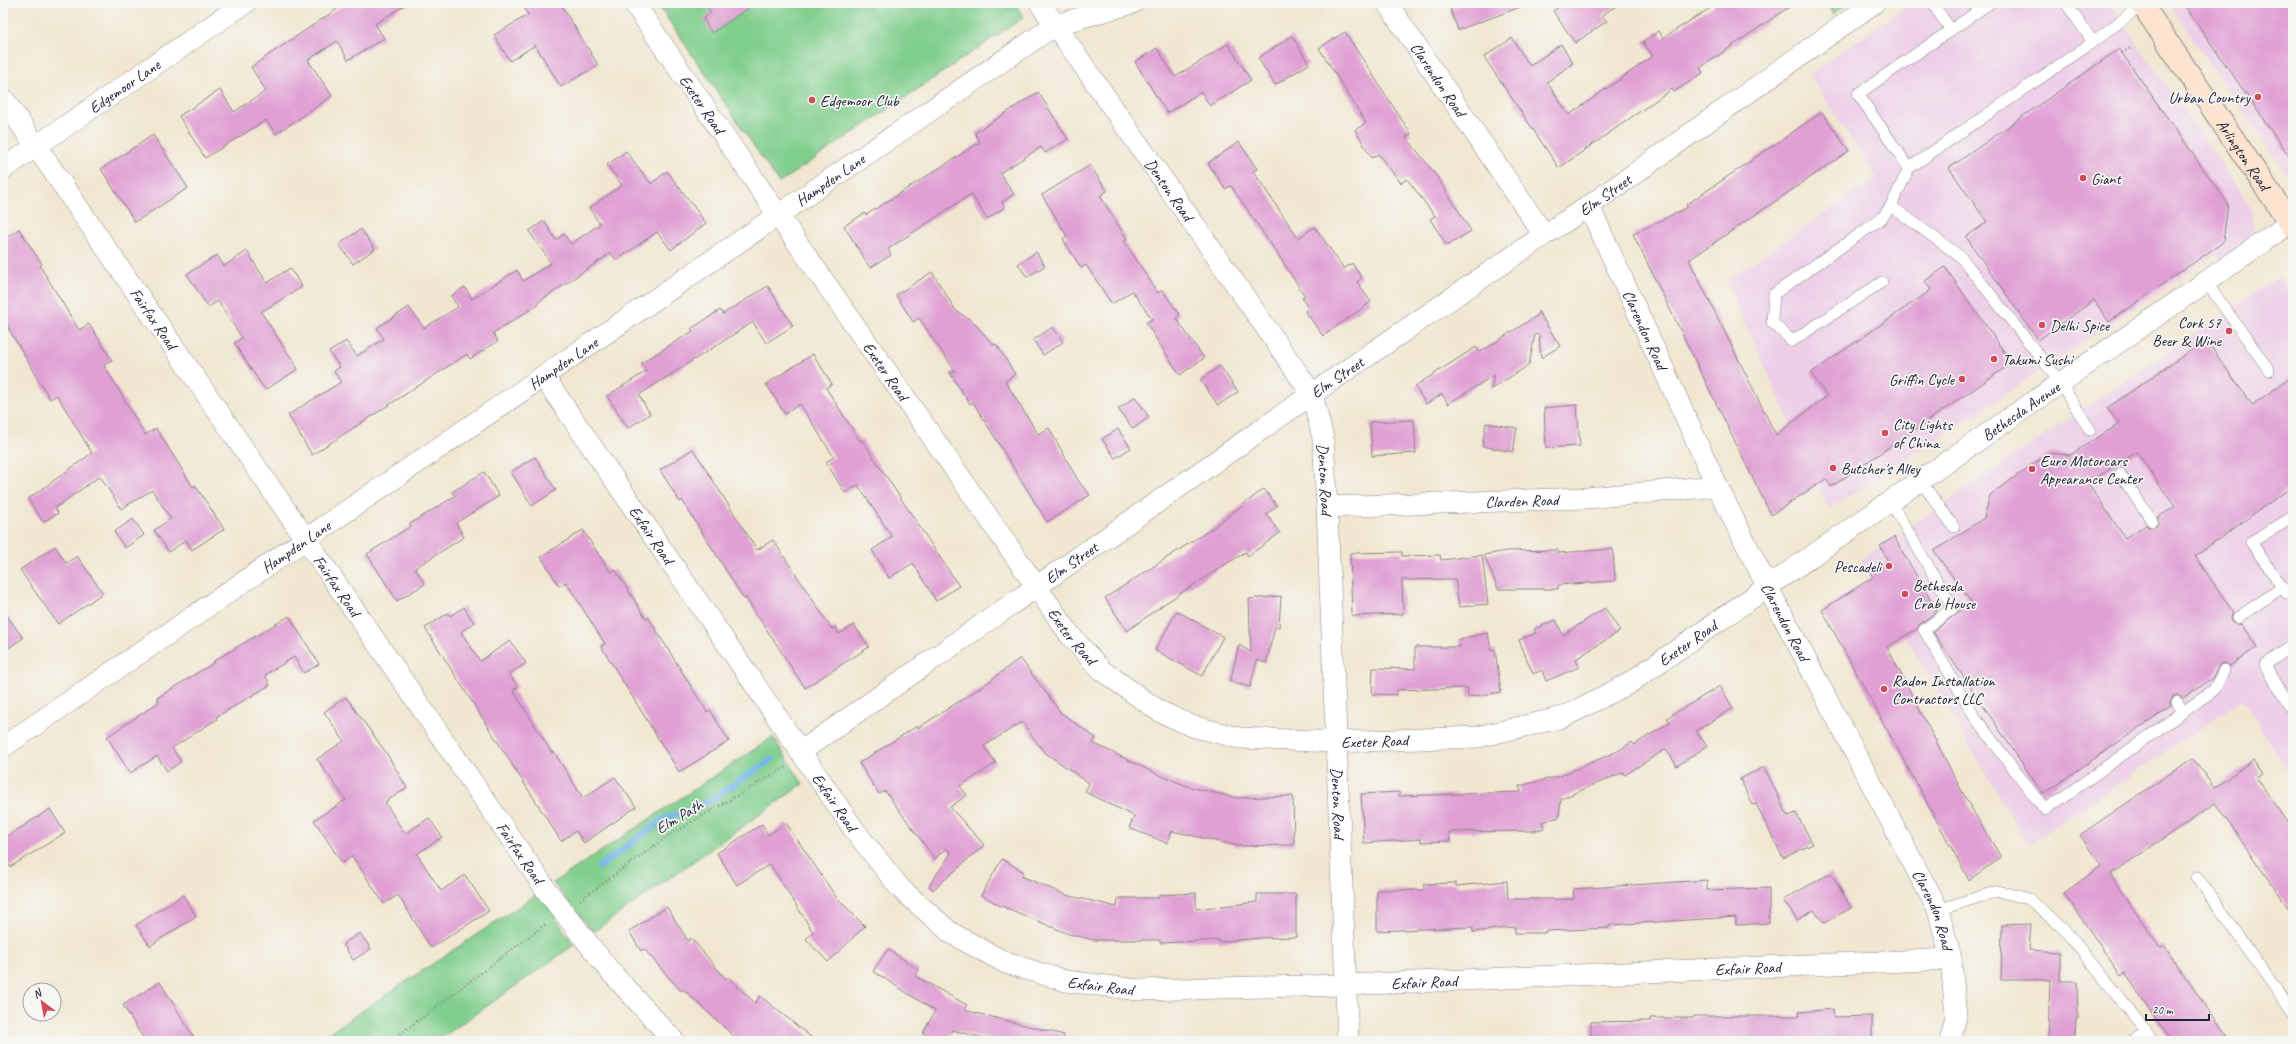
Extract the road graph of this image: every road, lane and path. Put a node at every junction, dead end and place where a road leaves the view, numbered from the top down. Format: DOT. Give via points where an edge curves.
graph roads {
  1 [pos="245,3"];
  2 [pos="634,3"];
  3 [pos="1040,3"];
  4 [pos="1133,3"];
  5 [pos="1388,3"];
  6 [pos="1874,3"];
  7 [pos="1935,3"];
  8 [pos="1990,3"];
  9 [pos="2066,3"];
  10 [pos="2141,4"];
  11 [pos="1055,25"];
  12 [pos="1951,30"];
  13 [pos="2093,42"];
  14 [pos="2132,47"];
  15 [pos="2122,53"];
  16 [pos="3,98"];
  17 [pos="36,146"];
  18 [pos="1909,168"];
  19 [pos="3,169"];
  20 [pos="1589,206"];
  21 [pos="1891,206"];
  22 [pos="778,215"];
  23 [pos="2292,224"];
  24 [pos="1544,234"];
  25 [pos="1882,282"];
  26 [pos="2206,282"];
  27 [pos="2269,370"];
  28 [pos="544,377"];
  29 [pos="2060,382"];
  30 [pos="1312,394"];
  31 [pos="2090,430"];
  32 [pos="2120,474"];
  33 [pos="1920,480"];
  34 [pos="1717,486"];
  35 [pos="1890,501"];
  36 [pos="1327,507"];
  37 [pos="2293,517"];
  38 [pos="2152,521"];
  39 [pos="1954,527"];
  40 [pos="306,539"];
  41 [pos="1767,586"];
  42 [pos="1035,587"];
  43 [pos="2288,588"];
  44 [pos="2237,618"];
  45 [pos="2293,645"];
  46 [pos="2224,670"];
  47 [pos="2177,702"];
  48 [pos="2183,712"];
  49 [pos="2293,712"];
  50 [pos="1336,742"];
  51 [pos="3,746"];
  52 [pos="800,752"];
  53 [pos="2197,877"];
  54 [pos="578,901"];
  55 [pos="1938,910"];
  56 [pos="553,919"];
  57 [pos="1952,959"];
  58 [pos="1344,985"];
  59 [pos="2293,1013"];
  60 [pos="2146,1031"];
  61 [pos="391,1041"];
  62 [pos="674,1041"];
  63 [pos="1348,1041"];
  64 [pos="1950,1041"];
  65 [pos="2131,1041"];
  66 [pos="2153,1041"];
  1 -- 17 [label="street, Edgemoor Lane"];
  2 -- 22 [label="street, Exeter Road"];
  3 -- 11 [label="street, Denton Road"];
  4 -- 11 [label="street, Hampden Lane"];
  5 -- 24 [label="street, Clarendon Road"];
  6 -- 20 [label="street, Elm Street"];
  7 -- 12 [label="lane" via="1935,7"];
  8 -- 12 [label="lane"];
  9 -- 13 [label="lane"];
  10 -- 13 [label="lane"];
  10 -- 23 [label="main road, Arlington Road"];
  11 -- 22 [label="street, Hampden Lane"];
  11 -- 30 [label="street, Denton Road"];
  12 -- 18 [label="lane" via="1858,94"];
  13 -- 18 [label="lane"];
  14 -- 15 [label="path"];
  16 -- 17 [label="street, Fairfax Road"];
  17 -- 19 [label="street, Edgemoor Lane"];
  17 -- 40 [label="street, Fairfax Road"];
  18 -- 21 [label="lane"];
  20 -- 24 [label="street, Elm Street"];
  20 -- 34 [label="street, Clarendon Road"];
  21 -- 25 [label="lane" via="1881,218 1774,294 1772,322 1792,341"];
  21 -- 29 [label="lane" via="1961,257"];
  22 -- 28 [label="street, Hampden Lane"];
  22 -- 42 [label="street, Exeter Road"];
  23 -- 26 [label="street, Bethesda Avenue"];
  24 -- 30 [label="street, Elm Street"];
  26 -- 27 [label="lane"];
  26 -- 29 [label="street, Bethesda Avenue"];
  28 -- 40 [label="street, Hampden Lane"];
  28 -- 52 [label="street, Exfair Road"];
  29 -- 31 [label="lane"];
  29 -- 33 [label="street, Bethesda Avenue"];
  30 -- 36 [label="street, Denton Road" via="1323,438"];
  30 -- 42 [label="street, Elm Street"];
  32 -- 38 [label="lane"];
  33 -- 35 [label="street, Bethesda Avenue"];
  33 -- 39 [label="lane"];
  34 -- 36 [label="street, Clarden Road" via="1587,498"];
  34 -- 41 [label="street, Clarendon Road"];
  35 -- 41 [label="street, Bethesda Avenue"];
  35 -- 48 [label="lane" via="1953,608 1924,630 1976,720 2046,810"];
  36 -- 50 [label="street, Denton Road"];
  37 -- 43 [label="lane" via="2251,542"];
  40 -- 51 [label="street, Hampden Lane"];
  40 -- 62 [label="street, Fairfax Road" via="548,891 610,971"];
  41 -- 50 [label="street, Exeter Road" via="1628,684 1563,717 1478,737"];
  41 -- 55 [label="street, Clarendon Road"];
  42 -- 50 [label="street, Exeter Road" via="1070,635 1101,670 1159,711 1192,726 1239,738"];
  42 -- 52 [label="street, Elm Street"];
  43 -- 44 [label="lane"];
  45 -- 49 [label="lane" via="2264,665"];
  46 -- 48 [label="lane" via="2214,690"];
  47 -- 48 [label="lane"];
  50 -- 58 [label="street, Denton Road"];
  52 -- 54 [label="path, Elm Path" via="790,764 668,836"];
  52 -- 58 [label="street, Exfair Road" via="900,888 951,934 1006,963 1066,981 1138,990"];
  53 -- 59 [label="lane"];
  55 -- 57 [label="street, Clarendon Road"];
  55 -- 60 [label="lane" via="1998,891 2029,899 2064,929"];
  56 -- 61 [label="path"];
  57 -- 58 [label="street, Exfair Road"];
  57 -- 64 [label="street, Clarendon Road" via="1956,1017"];
  58 -- 63 [label="street, Denton Road"];
  60 -- 65 [label="lane"];
  60 -- 66 [label="lane"];
}
